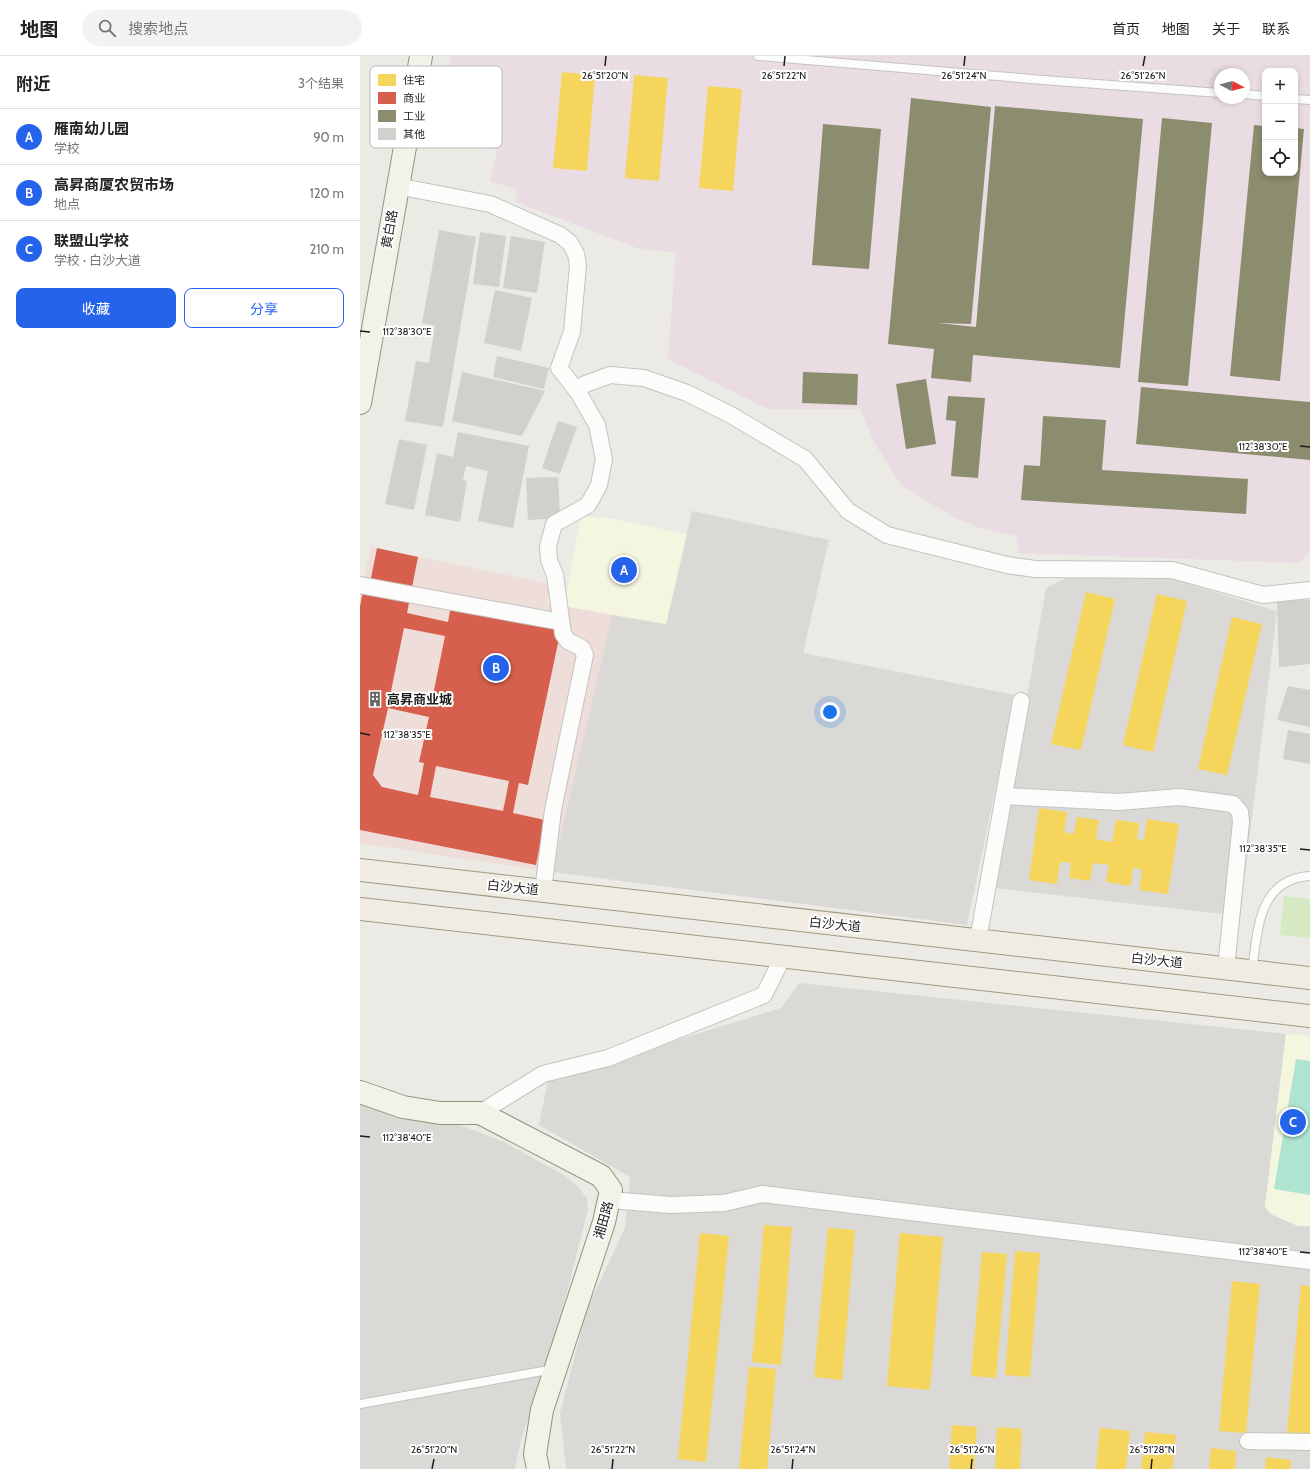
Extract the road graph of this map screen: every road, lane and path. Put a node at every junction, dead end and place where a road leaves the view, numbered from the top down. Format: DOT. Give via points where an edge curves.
graph roads {
  1 [pos="421,56"];
  2 [pos="758,56"];
  3 [pos="419,66"];
  4 [pos="1214,93"];
  5 [pos="1250,95"];
  6 [pos="1262,96"];
  7 [pos="1298,99"];
  8 [pos="1310,100"];
  9 [pos="404,148"];
  10 [pos="397,186"];
  11 [pos="364,354"];
  12 [pos="578,392"];
  13 [pos="360,403"];
  14 [pos="360,585"];
  15 [pos="1310,590"];
  16 [pos="561,622"];
  17 [pos="1021,701"];
  18 [pos="1004,796"];
  19 [pos="360,870"];
  20 [pos="1310,876"];
  21 [pos="543,891"];
  22 [pos="360,909"];
  23 [pos="978,940"];
  24 [pos="784,955"];
  25 [pos="1226,968"];
  26 [pos="1252,971"];
  27 [pos="1310,978"];
  28 [pos="1310,1016"];
  29 [pos="360,1092"];
  30 [pos="480,1113"];
  31 [pos="610,1200"];
  32 [pos="1310,1261"];
  33 [pos="554,1369"];
  34 [pos="360,1404"];
  35 [pos="1248,1441"];
  36 [pos="1310,1442"];
  37 [pos="538,1469"];
  1 -- 3 [label="street, 黄白路"];
  2 -- 4 [label="lane"];
  5 -- 6 [label="lane"];
  7 -- 8 [label="lane"];
  9 -- 10 [label="street, 黄白路"];
  10 -- 11 [label="street, 黄白路"];
  10 -- 12 [label="street" via="490,204 560,235 570,243 578,265 572,332 559,368"];
  11 -- 13 [label="street, 黄白路"];
  12 -- 15 [label="street" via="584,385 610,375 644,378 687,393 731,415 805,459 848,511 887,535 1007,565 1035,569 1172,570 1263,595"];
  12 -- 16 [label="street" via="597,425 604,458 599,485 588,505 554,524 550,535 549,560 555,575"];
  14 -- 16 [label="street"];
  16 -- 21 [label="street" via="565,639 582,648 585,659 553,810"];
  17 -- 18 [label="street"];
  18 -- 23 [label="street"];
  18 -- 25 [label="street" via="1119,802 1179,797 1234,804 1240,812 1241,822"];
  19 -- 21 [label="main road, 白沙大道"];
  20 -- 26 [label="lane" via="1299,876 1284,882 1263,908"];
  21 -- 23 [label="main road, 白沙大道"];
  22 -- 24 [label="main road"];
  23 -- 25 [label="main road, 白沙大道"];
  24 -- 28 [label="main road"];
  24 -- 30 [label="street" via="764,995 608,1058 543,1074"];
  25 -- 26 [label="main road, 白沙大道"];
  26 -- 27 [label="main road, 白沙大道"];
  29 -- 30 [label="street, 湘田路" via="403,1107 440,1113"];
  30 -- 31 [label="street, 湘田路" via="601,1176 611,1190"];
  31 -- 32 [label="street" via="671,1206 724,1203 762,1194"];
  31 -- 33 [label="street, 湘田路"];
  33 -- 34 [label="lane"];
  33 -- 37 [label="street, 湘田路" via="542,1410 535,1454"];
  35 -- 36 [label="street"];
}
